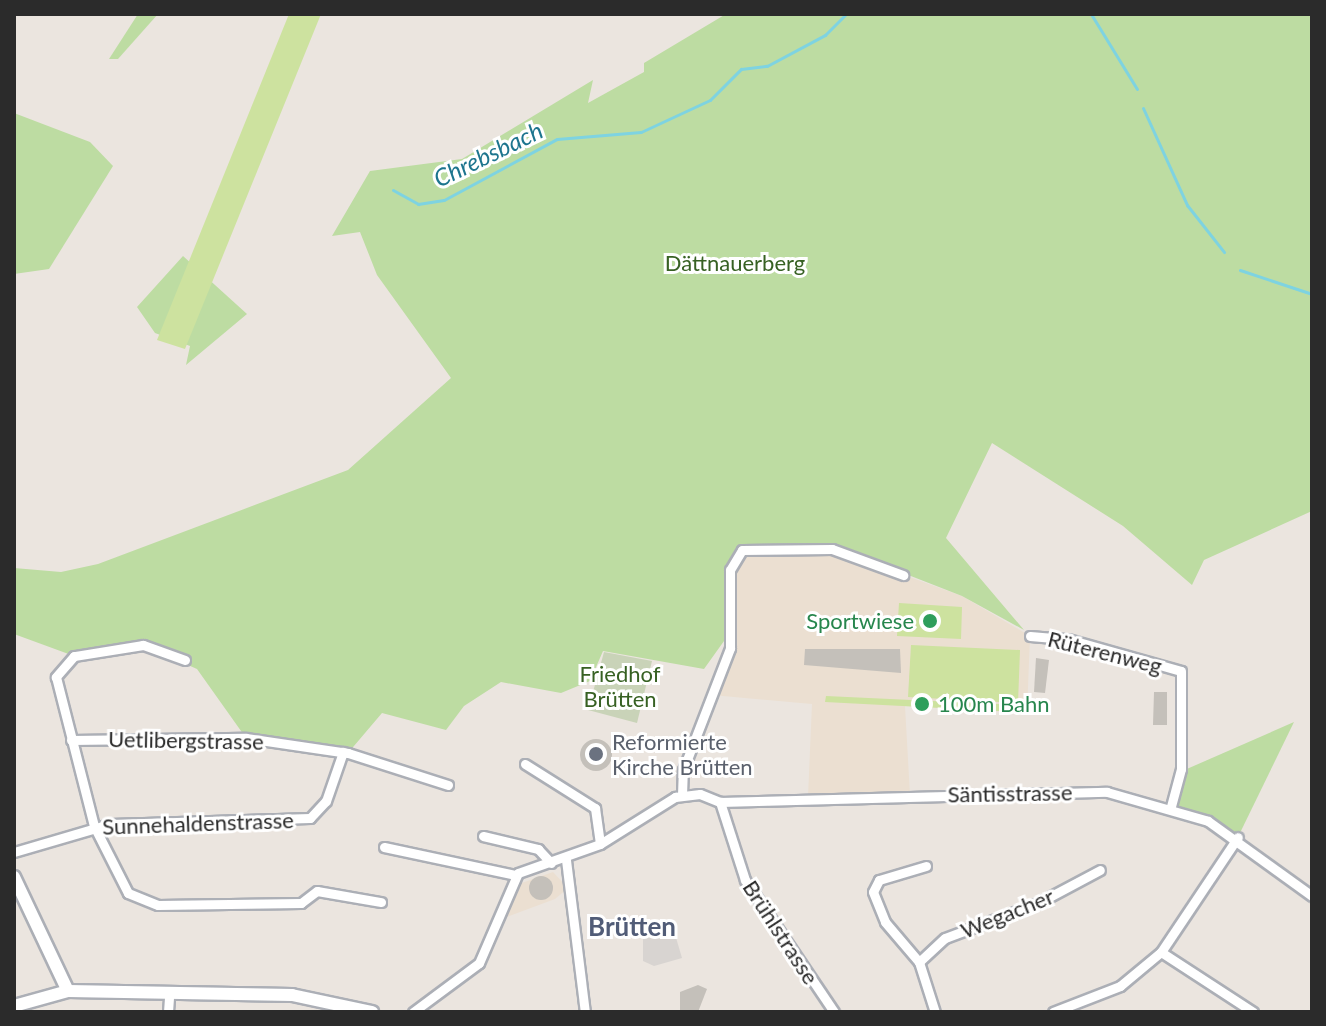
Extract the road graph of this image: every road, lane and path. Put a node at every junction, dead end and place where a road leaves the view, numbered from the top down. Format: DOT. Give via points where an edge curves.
graph roads {
  1 [pos="903,575"];
  2 [pos="1030,636"];
  3 [pos="185,660"];
  4 [pos="71,740"];
  5 [pos="346,752"];
  6 [pos="525,764"];
  7 [pos="448,785"];
  8 [pos="682,795"];
  9 [pos="720,802"];
  10 [pos="1171,807"];
  11 [pos="94,826"];
  12 [pos="483,836"];
  13 [pos="1238,837"];
  14 [pos="600,844"];
  15 [pos="384,847"];
  16 [pos="14,852"];
  17 [pos="566,860"];
  18 [pos="551,863"];
  19 [pos="926,866"];
  20 [pos="1100,870"];
  21 [pos="516,875"];
  22 [pos="14,877"];
  23 [pos="1312,896"];
  24 [pos="381,902"];
  25 [pos="1161,952"];
  26 [pos="919,962"];
  27 [pos="68,991"];
  28 [pos="169,996"];
  29 [pos="14,1006"];
  30 [pos="168,1012"];
  31 [pos="372,1012"];
  32 [pos="413,1012"];
  33 [pos="585,1012"];
  34 [pos="834,1012"];
  35 [pos="935,1012"];
  36 [pos="1053,1012"];
  37 [pos="1253,1012"];
  1 -- 8 [label="street" via="832,549 753,546 730,570 730,648 680,779"];
  2 -- 10 [label="street, Rüterenweg" via="1068,639 1181,671 1181,769"];
  3 -- 4 [label="street" via="143,645 64,663 56,686"];
  4 -- 5 [label="street, Uetlibergstrasse" via="223,736"];
  4 -- 11 [label="street"];
  5 -- 7 [label="street, Uetlibergstrasse"];
  5 -- 11 [label="street, Sunnehaldenstrasse" via="321,810 310,818"];
  6 -- 14 [label="street" via="595,808"];
  8 -- 9 [label="street, Säntisstrasse"];
  8 -- 14 [label="street"];
  9 -- 10 [label="street, Säntisstrasse" via="1077,791"];
  9 -- 34 [label="street, Brühlstrasse" via="745,880"];
  10 -- 13 [label="street, Säntisstrasse"];
  11 -- 16 [label="street, Sunnehaldenstrasse"];
  11 -- 24 [label="street" via="121,884 148,904 301,903 317,891"];
  12 -- 18 [label="street" via="538,849"];
  13 -- 23 [label="street, Säntisstrasse"];
  13 -- 25 [label="street"];
  14 -- 17 [label="street"];
  15 -- 21 [label="street"];
  17 -- 18 [label="street"];
  17 -- 33 [label="street"];
  18 -- 21 [label="street"];
  19 -- 26 [label="street" via="879,880 873,892 885,922"];
  20 -- 26 [label="street, Wegacher" via="945,938"];
  21 -- 32 [label="street" via="479,963"];
  22 -- 27 [label="street"];
  25 -- 36 [label="street" via="1120,986"];
  25 -- 37 [label="street"];
  26 -- 35 [label="street"];
  27 -- 28 [label="street"];
  27 -- 29 [label="street"];
  28 -- 30 [label="street"];
  28 -- 31 [label="street" via="292,995"];
}
